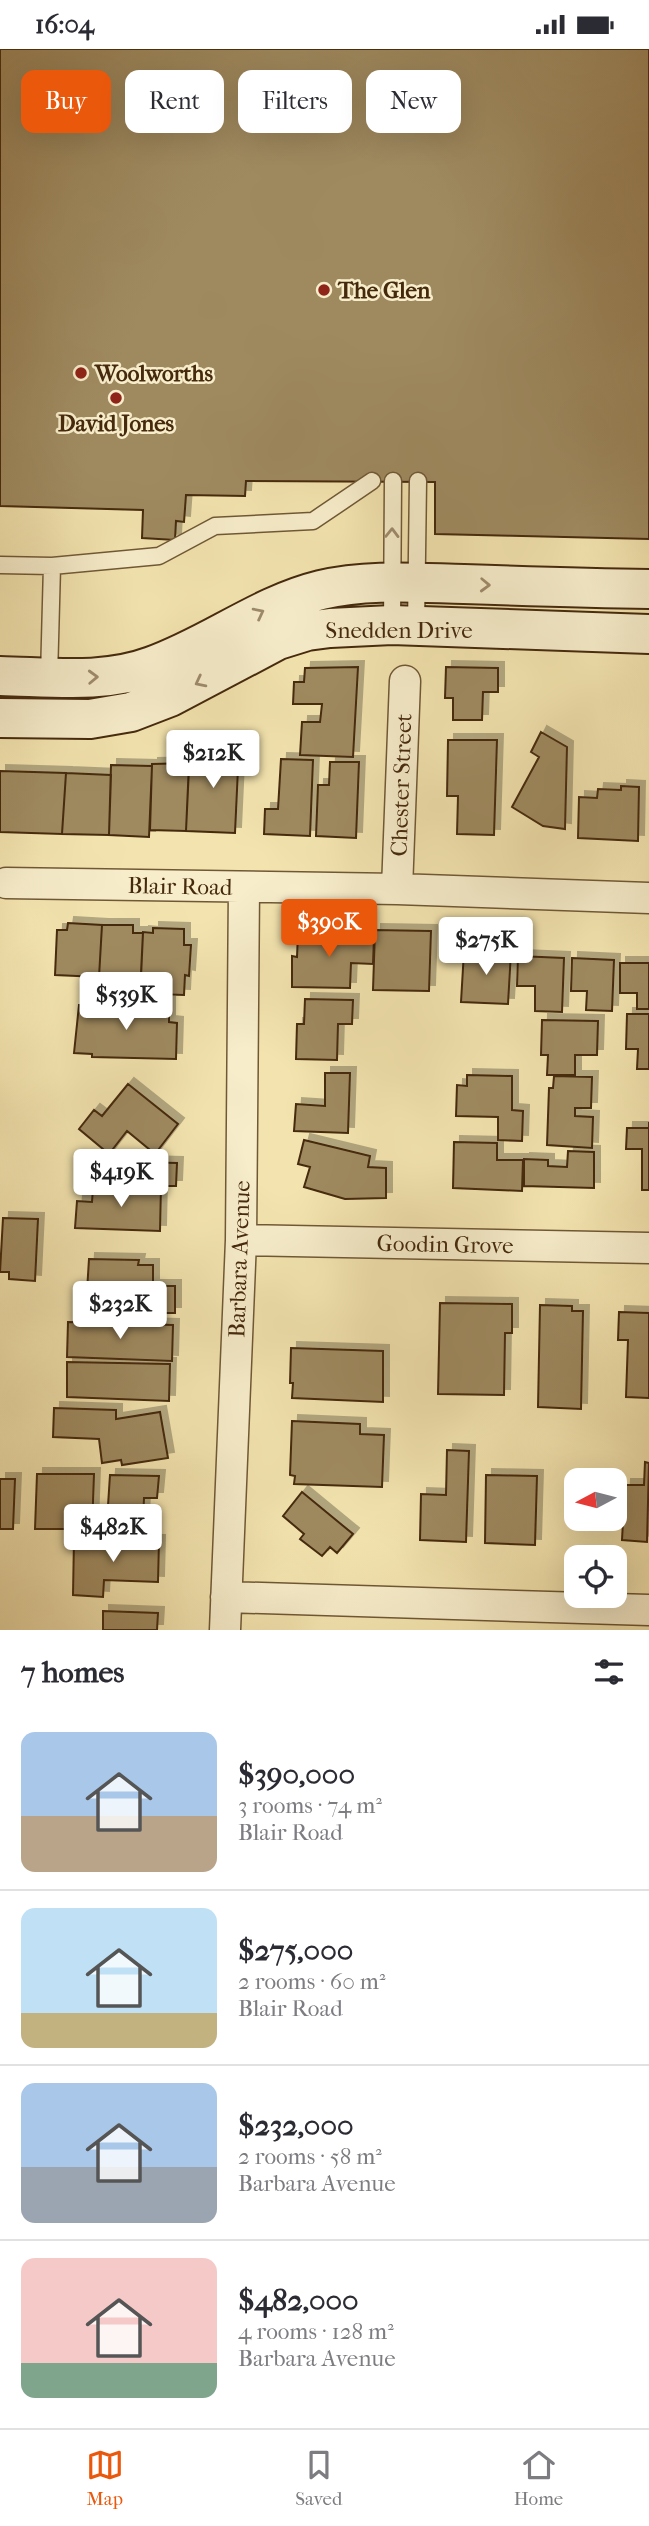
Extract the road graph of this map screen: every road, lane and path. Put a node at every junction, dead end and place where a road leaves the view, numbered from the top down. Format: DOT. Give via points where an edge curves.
graph roads {
  1 [pos="372,481"];
  2 [pos="393,481"];
  3 [pos="418,481"];
  4 [pos="0,565"];
  5 [pos="52,566"];
  6 [pos="404,584"];
  7 [pos="649,589"];
  8 [pos="404,626"];
  9 [pos="649,634"];
  10 [pos="0,677"];
  11 [pos="48,677"];
  12 [pos="405,681"];
  13 [pos="0,718"];
  14 [pos="6,883"];
  15 [pos="244,887"];
  16 [pos="397,889"];
  17 [pos="649,898"];
  18 [pos="241,1240"];
  19 [pos="649,1248"];
  20 [pos="226,1597"];
  21 [pos="649,1610"];
  22 [pos="225,1630"];
  1 -- 5 [label="lane" via="313,521 215,526 159,557"];
  6 -- 2 [label="lane, one-way"];
  3 -- 6 [label="lane"];
  4 -- 5 [label="lane"];
  5 -- 11 [label="lane"];
  6 -- 7 [label="street, Snedden Drive, one-way"];
  6 -- 8 [label="lane"];
  6 -- 8 [label="lane"];
  11 -- 6 [label="street, Snedden Drive, one-way" via="128,673 176,656 282,602 323,590"];
  8 -- 9 [label="street, Snedden Drive"];
  8 -- 13 [label="street, Snedden Drive, one-way" via="330,628 278,640 170,698 131,712 90,719"];
  10 -- 11 [label="street, Snedden Drive"];
  12 -- 16 [label="street, Chester Street"];
  14 -- 15 [label="street, Blair Road"];
  15 -- 16 [label="street, Blair Road"];
  15 -- 18 [label="street, Barbara Avenue"];
  16 -- 17 [label="street, Blair Road"];
  18 -- 19 [label="street, Goodin Grove"];
  18 -- 20 [label="street, Barbara Avenue"];
  20 -- 21 [label="street"];
  20 -- 22 [label="street, Barbara Avenue"];
}
